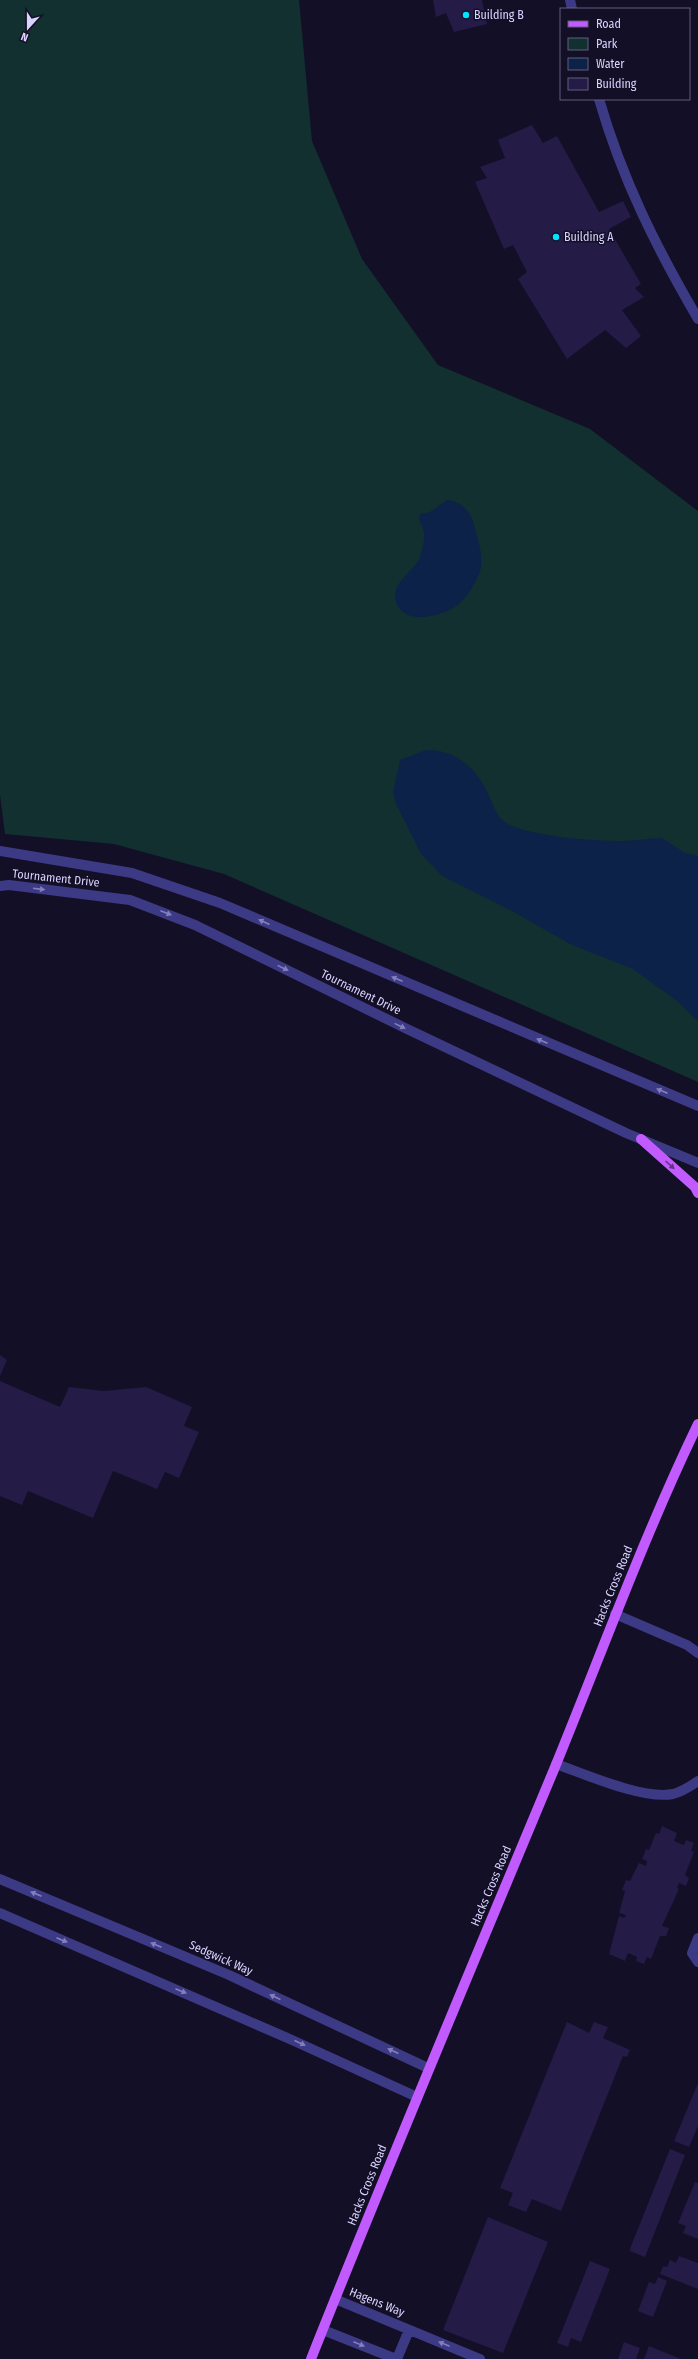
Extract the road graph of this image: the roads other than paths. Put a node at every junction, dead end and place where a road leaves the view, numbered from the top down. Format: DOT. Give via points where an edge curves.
graph roads {
  1 [pos="598,100"];
  2 [pos="698,319"];
  3 [pos="0,851"];
  4 [pos="0,886"];
  5 [pos="698,1106"];
  6 [pos="641,1139"];
  7 [pos="698,1163"];
  8 [pos="698,1193"];
  9 [pos="698,1424"];
  10 [pos="614,1614"];
  11 [pos="698,1653"];
  12 [pos="556,1764"];
  13 [pos="698,1782"];
  14 [pos="0,1879"];
  15 [pos="0,1913"];
  16 [pos="698,1938"];
  17 [pos="698,1962"];
  18 [pos="428,2068"];
  19 [pos="417,2097"];
  20 [pos="335,2299"];
  21 [pos="323,2330"];
  22 [pos="409,2330"];
  23 [pos="311,2359"];
  24 [pos="396,2359"];
  25 [pos="480,2359"];
  1 -- 2 [label="street" via="611,141 646,226"];
  5 -- 3 [label="street, Tournament Drive, one-way" via="220,903 132,873"];
  4 -- 6 [label="street, Tournament Drive, one-way" via="130,900 195,925 405,1028"];
  6 -- 7 [label="street, Tournament Drive"];
  6 -- 8 [label="main road, one-way" via="695,1187"];
  9 -- 10 [label="main road, Hacks Cross Road"];
  10 -- 11 [label="street" via="687,1645"];
  10 -- 12 [label="main road, Hacks Cross Road"];
  12 -- 13 [label="street" via="630,1789 658,1795 674,1794"];
  12 -- 18 [label="main road, Hacks Cross Road"];
  18 -- 14 [label="street, Sedgwick Way, one-way" via="229,1976"];
  15 -- 19 [label="street, one-way"];
  16 -- 17 [label="street" via="692,1953"];
  18 -- 19 [label="main road, Hacks Cross Road"];
  19 -- 20 [label="main road, Hacks Cross Road"];
  20 -- 21 [label="main road, Hacks Cross Road"];
  20 -- 22 [label="street, Hagens Way"];
  21 -- 23 [label="main road, Hacks Cross Road"];
  21 -- 24 [label="street, Hagens Way, one-way"];
  22 -- 24 [label="street, Hagens Way"];
  25 -- 22 [label="street, Hagens Way, one-way"];
}
